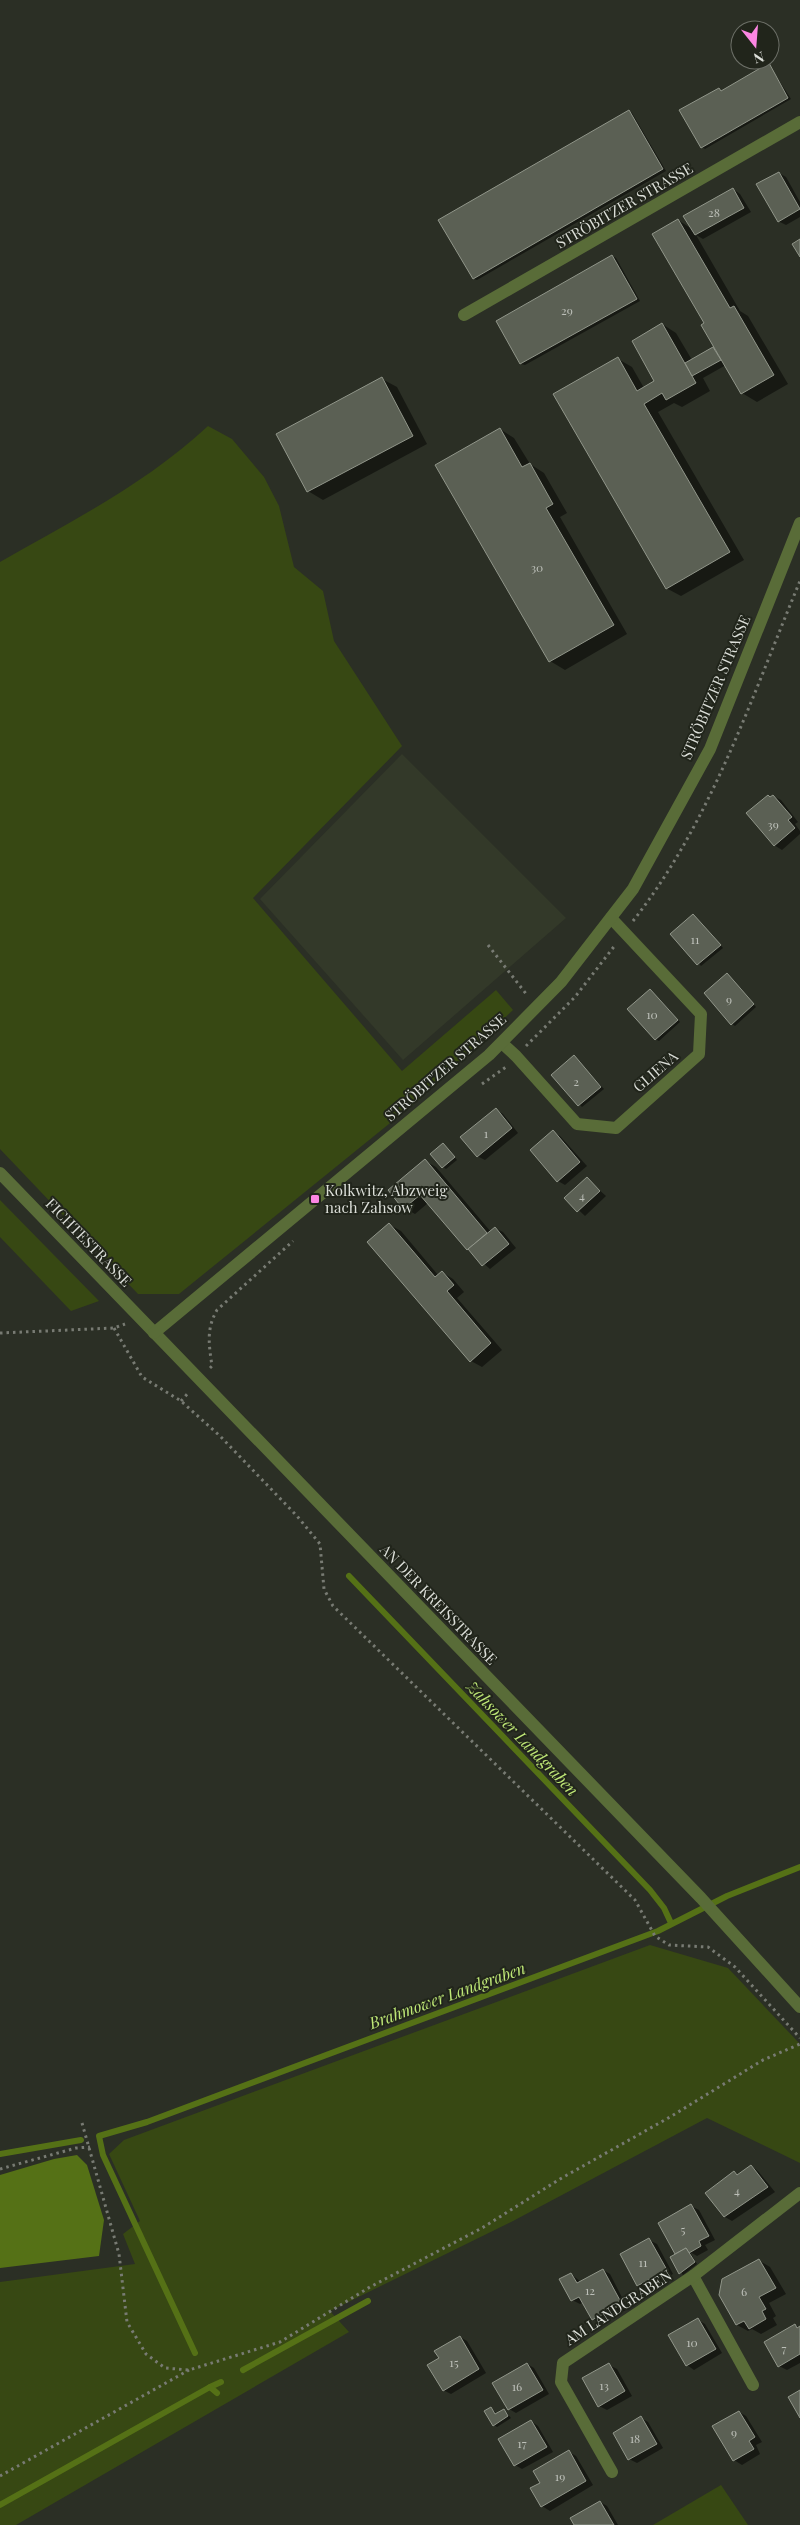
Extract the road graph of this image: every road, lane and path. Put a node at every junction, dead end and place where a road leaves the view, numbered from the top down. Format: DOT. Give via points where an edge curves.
graph roads {
  1 [pos="800,122"];
  2 [pos="464,315"];
  3 [pos="800,523"];
  4 [pos="611,918"];
  5 [pos="488,945"];
  6 [pos="537,1007"];
  7 [pos="502,1043"];
  8 [pos="0,1173"];
  9 [pos="0,1333"];
  10 [pos="154,1333"];
  11 [pos="800,2007"];
  12 [pos="800,2038"];
  13 [pos="800,2044"];
  14 [pos="82,2123"];
  15 [pos="90,2147"];
  16 [pos="0,2169"];
  17 [pos="800,2193"];
  18 [pos="693,2276"];
  19 [pos="189,2370"];
  20 [pos="753,2386"];
  21 [pos="612,2472"];
  22 [pos="0,2476"];
  1 -- 2 [label="street, STRÖBITZER STRASSE"];
  3 -- 4 [label="street, STRÖBITZER STRASSE" via="710,749 633,889"];
  4 -- 6 [label="street, STRÖBITZER STRASSE"];
  4 -- 7 [label="street, GLIENA" via="701,1014 699,1054 616,1128 577,1124"];
  5 -- 6 [label="path"];
  6 -- 7 [label="street, STRÖBITZER STRASSE"];
  7 -- 10 [label="street, STRÖBITZER STRASSE"];
  8 -- 10 [label="street, FICHTESTRASSE"];
  9 -- 12 [label="path" via="114,1328 142,1377 181,1401 298,1516 320,1544 324,1589 333,1606 635,1900 655,1936 669,1945 708,1947 735,1967"];
  10 -- 11 [label="street, AN DER KREISSTRASSE" via="701,1898"];
  13 -- 19 [label="path" via="763,2060 482,2228 370,2287 280,2342"];
  14 -- 15 [label="path"];
  15 -- 16 [label="path"];
  15 -- 19 [label="path" via="119,2254 127,2322 146,2354 165,2368"];
  17 -- 18 [label="street, AM LANDGRABEN"];
  18 -- 20 [label="street, AM LANDGRABEN"];
  18 -- 21 [label="street, AM LANDGRABEN" via="563,2362 561,2382"];
  19 -- 22 [label="path"];
}
